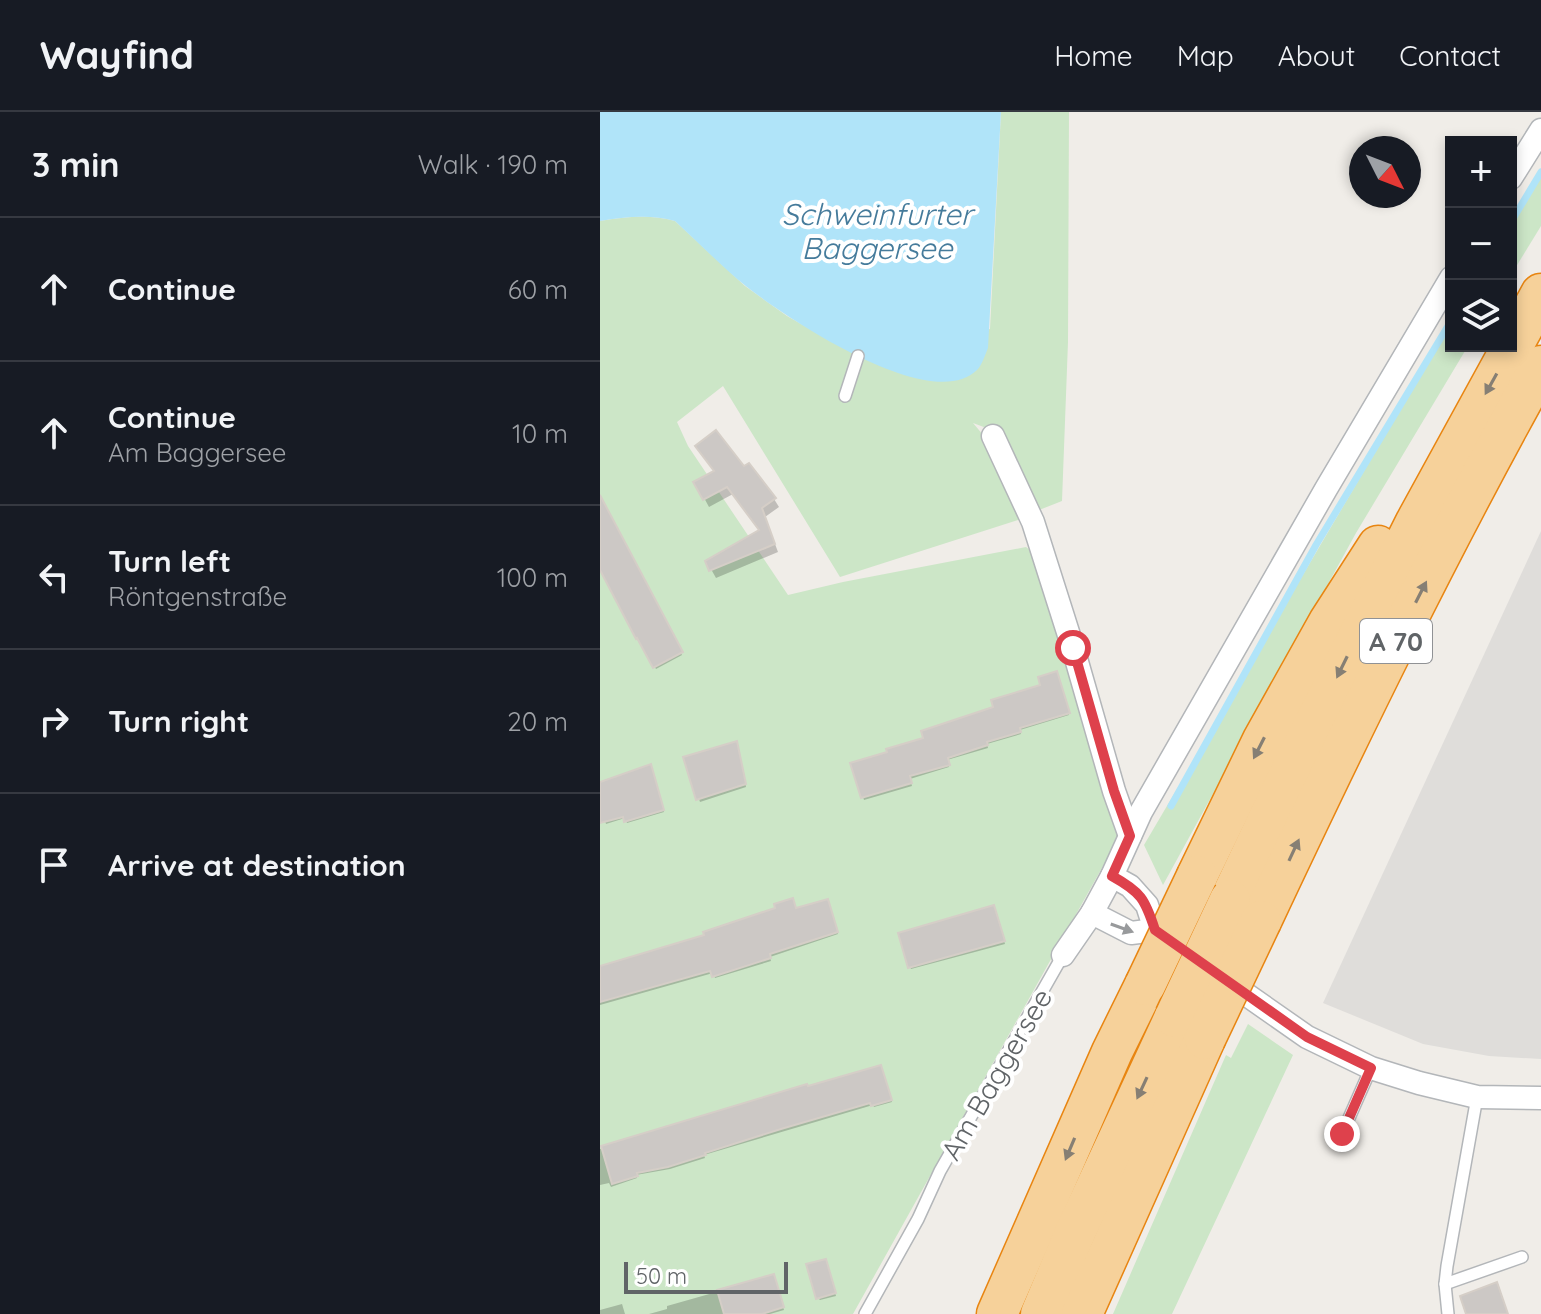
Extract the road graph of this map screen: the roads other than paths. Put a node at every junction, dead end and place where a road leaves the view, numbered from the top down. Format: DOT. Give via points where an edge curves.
graph roads {
  1 [pos="1541,130"];
  2 [pos="1517,168"];
  3 [pos="1450,280"];
  4 [pos="1541,294"];
  5 [pos="858,356"];
  6 [pos="1541,366"];
  7 [pos="845,396"];
  8 [pos="1469,424"];
  9 [pos="993,436"];
  10 [pos="1130,836"];
  11 [pos="1112,876"];
  12 [pos="1245,910"];
  13 [pos="1092,913"];
  14 [pos="1155,930"];
  15 [pos="1063,955"];
  16 [pos="1190,1028"];
  17 [pos="1371,1068"];
  18 [pos="1477,1097"];
  19 [pos="1541,1098"];
  20 [pos="1342,1134"];
  21 [pos="1522,1257"];
  22 [pos="1445,1284"];
  23 [pos="998,1307"];
  24 [pos="865,1314"];
  25 [pos="1041,1314"];
  26 [pos="1082,1314"];
  27 [pos="1448,1314"];
  1 -- 2 [label="street"];
  3 -- 10 [label="street, Am Baggersee"];
  4 -- 8 [label="highway, A 70, one-way"];
  5 -- 7 [label="lane"];
  12 -- 6 [label="highway, A 70, one-way" via="1342,749"];
  8 -- 12 [label="highway, A 70, one-way" via="1369,614"];
  8 -- 23 [label="highway, one-way, bridge" via="1396,518 1329,622 1263,740"];
  9 -- 10 [label="street" via="1033,522"];
  10 -- 11 [label="street, Am Baggersee"];
  11 -- 13 [label="street, Am Baggersee"];
  11 -- 14 [label="street" via="1147,905"];
  12 -- 16 [label="highway, A 70, bridge"];
  13 -- 14 [label="street, one-way" via="1131,933"];
  13 -- 15 [label="street, Am Baggersee"];
  14 -- 17 [label="street" via="1307,1037"];
  15 -- 24 [label="lane, Am Baggersee"];
  16 -- 25 [label="highway, A 70, one-way" via="1075,1233"];
  16 -- 26 [label="highway, A 70"];
  17 -- 18 [label="street"];
  17 -- 20 [label="lane"];
  18 -- 19 [label="street"];
  18 -- 22 [label="lane"];
  21 -- 22 [label="lane"];
  22 -- 27 [label="lane"];
}
